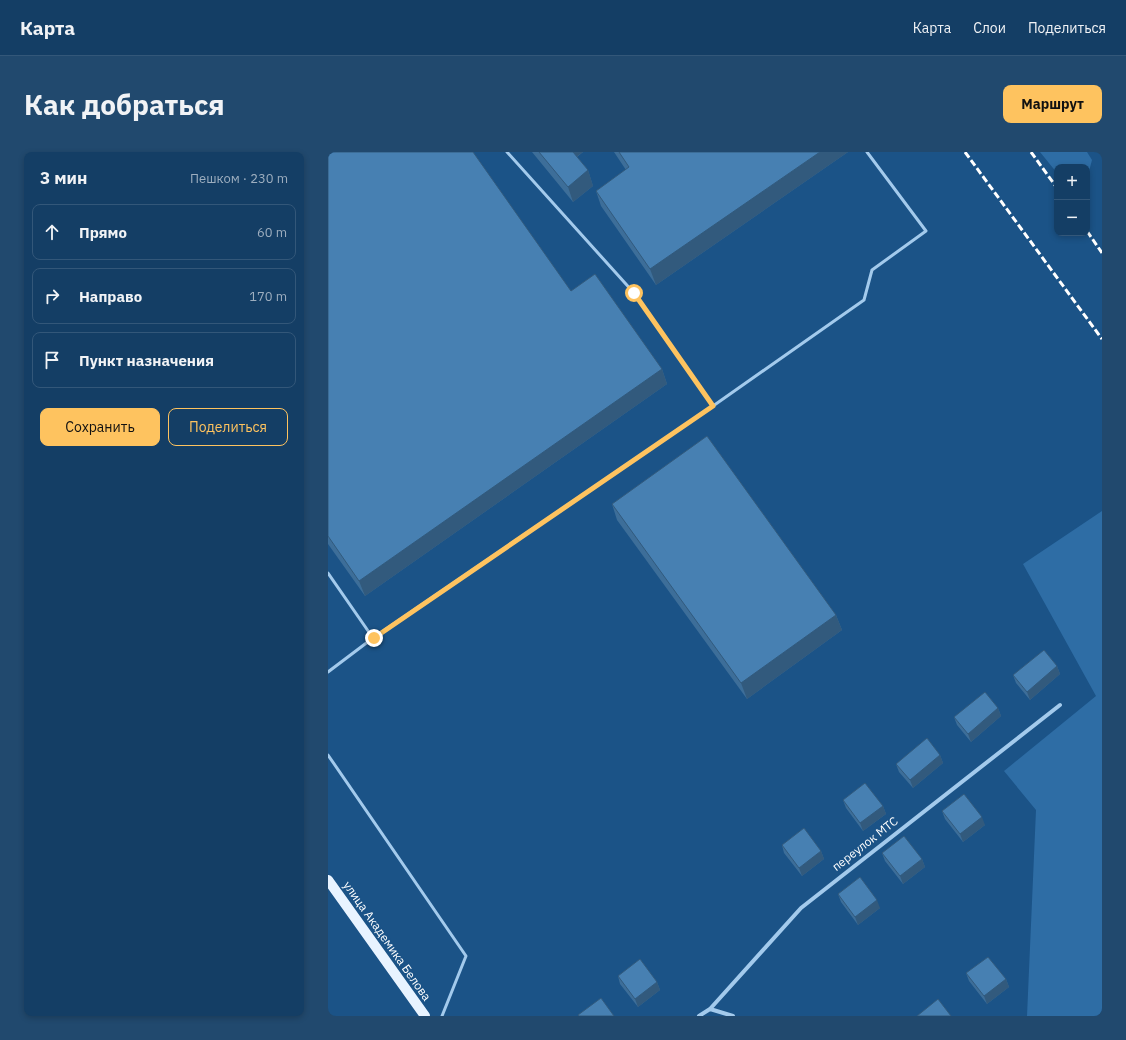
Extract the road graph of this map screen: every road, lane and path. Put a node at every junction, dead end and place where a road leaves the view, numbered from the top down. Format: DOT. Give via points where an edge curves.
graph roads {
  1 [pos="508,152"];
  2 [pos="867,152"];
  3 [pos="713,406"];
  4 [pos="328,573"];
  5 [pos="374,638"];
  6 [pos="328,672"];
  7 [pos="1060,705"];
  8 [pos="328,755"];
  9 [pos="328,880"];
  10 [pos="710,1009"];
  11 [pos="425,1016"];
  12 [pos="442,1016"];
  13 [pos="699,1016"];
  14 [pos="733,1016"];
  1 -- 3 [label="lane" via="634,293"];
  2 -- 3 [label="lane" via="926,231 872,270 864,300"];
  3 -- 5 [label="lane"];
  4 -- 5 [label="lane"];
  5 -- 6 [label="lane"];
  7 -- 10 [label="street, переулок МТС" via="801,908"];
  8 -- 12 [label="lane" via="466,956"];
  9 -- 11 [label="main road, улица Академика Белова"];
  10 -- 13 [label="street, переулок МТС"];
  10 -- 14 [label="street"];
}
